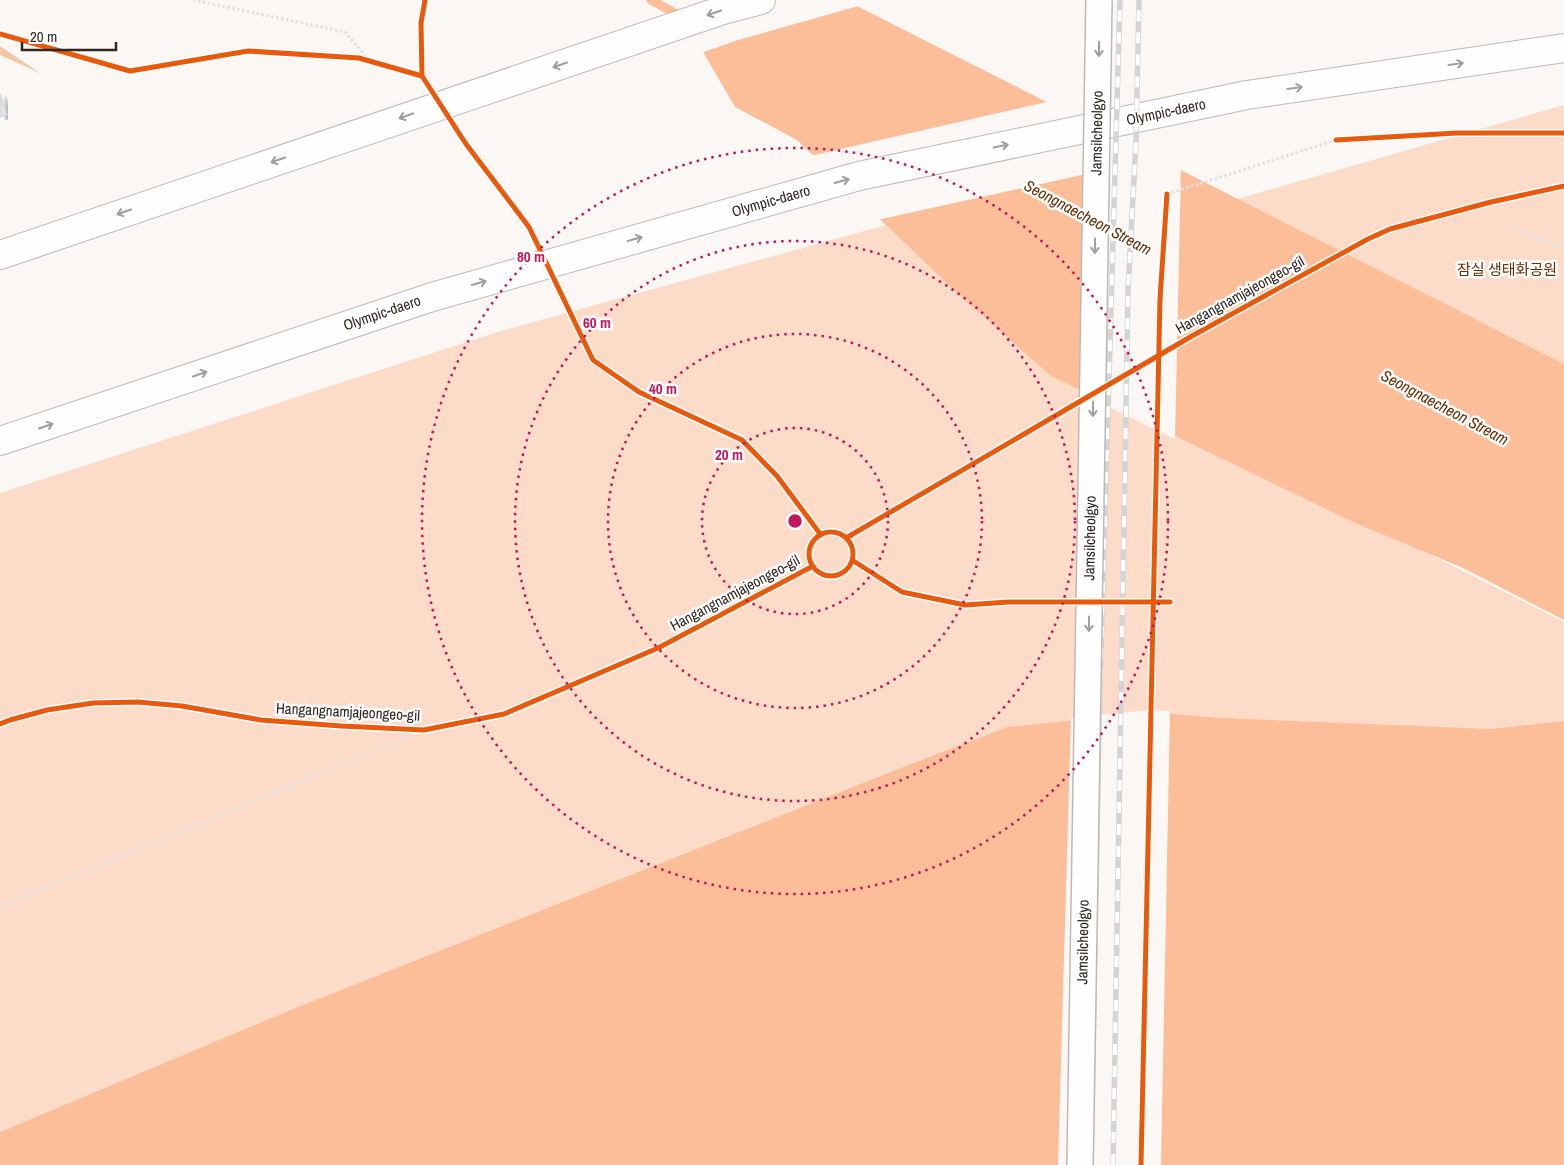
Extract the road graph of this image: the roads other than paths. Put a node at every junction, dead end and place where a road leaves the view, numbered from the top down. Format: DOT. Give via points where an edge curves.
graph roads {
  1 [pos="761,0"];
  2 [pos="1100,0"];
  3 [pos="1564,48"];
  4 [pos="0,255"];
  5 [pos="0,442"];
  6 [pos="1080,1165"];
  1 -- 4 [label="highway, one-way" via="723,10"];
  2 -- 6 [label="street, Jamsilcheolgyo, one-way, bridge"];
  5 -- 3 [label="highway, Olympic-daero, one-way" via="432,297 859,176 1247,95"];
}
